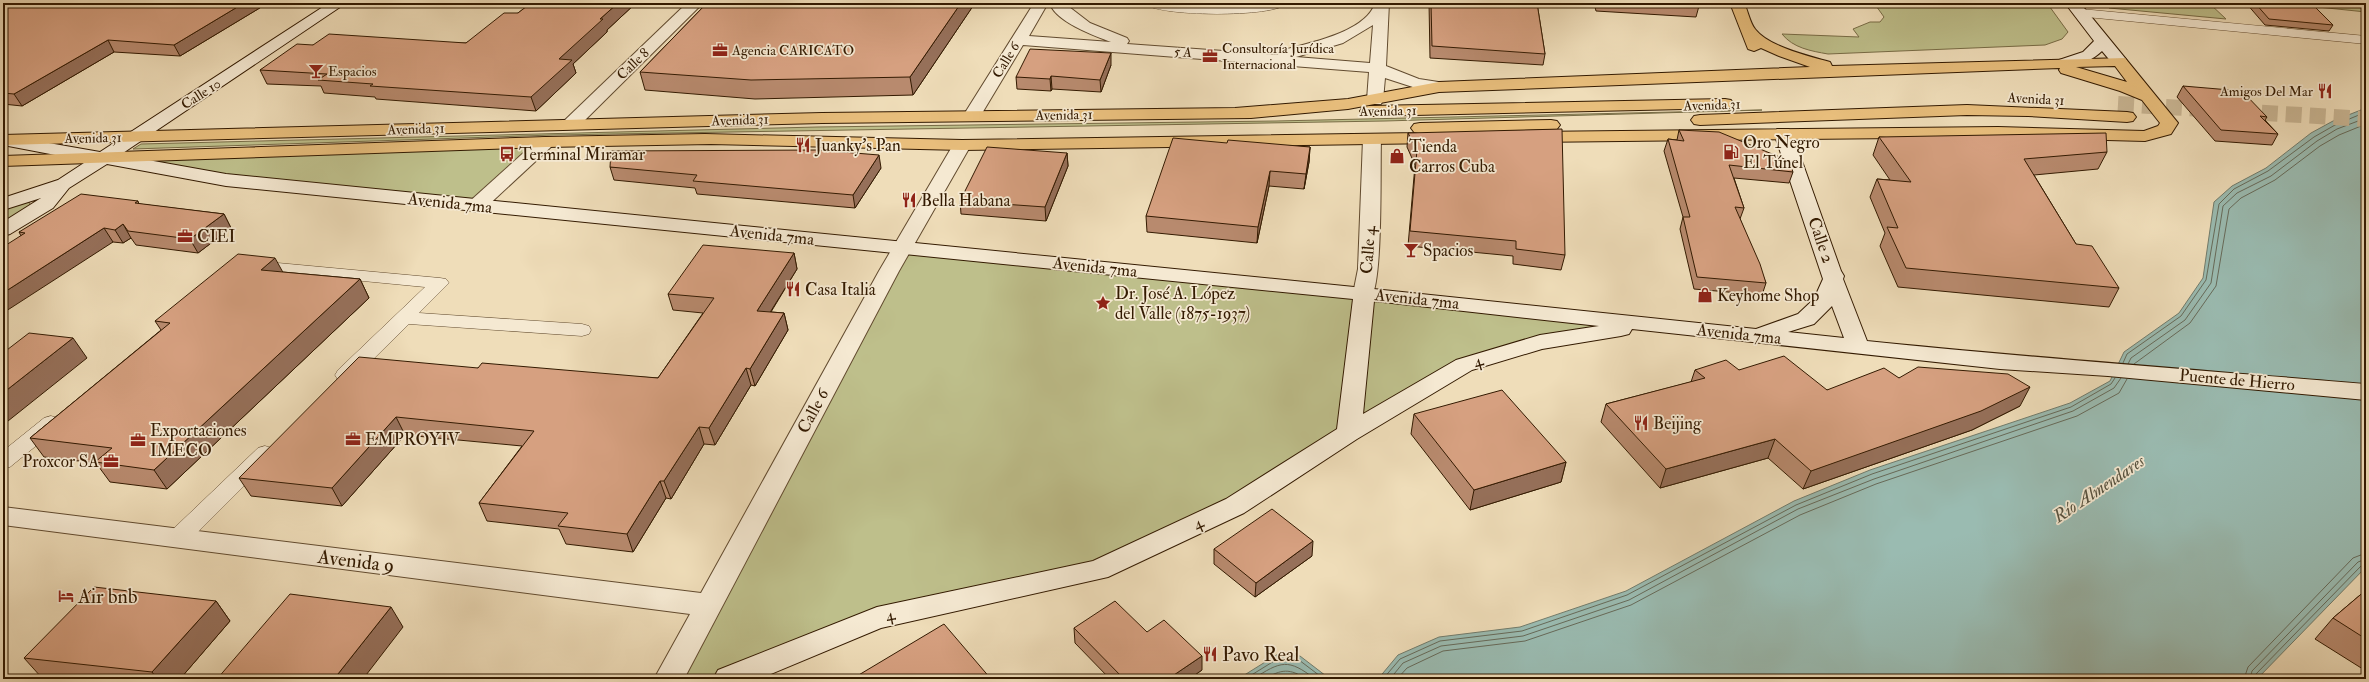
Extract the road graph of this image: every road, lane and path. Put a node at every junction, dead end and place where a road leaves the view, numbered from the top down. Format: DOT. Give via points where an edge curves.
graph roads {
  1 [pos="339,3"];
  2 [pos="696,3"];
  3 [pos="1041,3"];
  4 [pos="1057,3"];
  5 [pos="1150,3"];
  6 [pos="1281,3"];
  7 [pos="1737,3"];
  8 [pos="1381,6"];
  9 [pos="2076,8"];
  10 [pos="1749,32"];
  11 [pos="1018,40"];
  12 [pos="2366,40"];
  13 [pos="2103,41"];
  14 [pos="1157,50"];
  15 [pos="1249,58"];
  16 [pos="2119,61"];
  17 [pos="2064,63"];
  18 [pos="2028,65"];
  19 [pos="1376,68"];
  20 [pos="1850,70"];
  21 [pos="1765,73"];
  22 [pos="1439,87"];
  23 [pos="2149,98"];
  24 [pos="1375,100"];
  25 [pos="1236,113"];
  26 [pos="972,116"];
  27 [pos="571,124"];
  28 [pos="1783,133"];
  29 [pos="136,137"];
  30 [pos="705,139"];
  31 [pos="1372,139"];
  32 [pos="6,140"];
  33 [pos="546,142"];
  34 [pos="962,145"];
  35 [pos="106,157"];
  36 [pos="3,161"];
  37 [pos="64,184"];
  38 [pos="5,201"];
  39 [pos="476,206"];
  40 [pos="3,230"];
  41 [pos="903,247"];
  42 [pos="238,270"];
  43 [pos="1834,276"];
  44 [pos="1364,294"];
  45 [pos="404,318"];
  46 [pos="1648,324"];
  47 [pos="582,330"];
  48 [pos="1754,336"];
  49 [pos="1859,347"];
  50 [pos="2108,369"];
  51 [pos="330,390"];
  52 [pos="2366,392"];
  53 [pos="65,412"];
  54 [pos="1348,433"];
  55 [pos="279,440"];
  56 [pos="3,462"];
  57 [pos="3,516"];
  58 [pos="177,539"];
  59 [pos="708,605"];
  60 [pos="669,679"];
  61 [pos="728,679"];
  1 -- 29 [label="street, Calle 10"];
  2 -- 27 [label="street, Calle 8"];
  3 -- 11 [label="street, Calle 6"];
  4 -- 14 [label="street" via="1085,26 1121,41"];
  5 -- 6 [label="lane" via="1245,11 1268,8"];
  7 -- 10 [label="main road"];
  8 -- 15 [label="street" via="1370,22 1353,34 1325,45 1287,54"];
  8 -- 19 [label="street"];
  9 -- 12 [label="lane"];
  9 -- 13 [label="street"];
  10 -- 20 [label="main road" via="1763,44 1783,53"];
  10 -- 21 [label="main road"];
  11 -- 14 [label="street, 5 A"];
  11 -- 26 [label="street, Calle 6"];
  13 -- 16 [label="street"];
  13 -- 17 [label="street" via="2089,55"];
  14 -- 15 [label="street, 5 A"];
  15 -- 19 [label="street, 5 A"];
  16 -- 17 [label="main road"];
  16 -- 23 [label="main road"];
  17 -- 18 [label="main road"];
  18 -- 20 [label="main road"];
  18 -- 23 [label="main road" via="2069,70 2126,87"];
  19 -- 22 [label="street, 5 A" via="1399,79 1423,86"];
  19 -- 24 [label="street"];
  20 -- 21 [label="main road"];
  21 -- 22 [label="main road"];
  22 -- 24 [label="main road"];
  23 -- 28 [label="main road" via="2169,123 2165,130 2145,136 1998,132"];
  24 -- 25 [label="main road"];
  25 -- 26 [label="main road, Avenida 31"];
  25 -- 30 [label="main road, Avenida 31" via="1562,109 1954,97 2023,97 2123,110 1967,110 1382,129"];
  26 -- 27 [label="main road, Avenida 31"];
  27 -- 29 [label="main road, Avenida 31"];
  28 -- 31 [label="main road"];
  28 -- 43 [label="street, Calle 2"];
  29 -- 32 [label="main road, Avenida 31"];
  29 -- 35 [label="street, Calle 10"];
  30 -- 33 [label="main road, Avenida 31"];
  30 -- 34 [label="main road"];
  31 -- 34 [label="main road"];
  31 -- 44 [label="street, Calle 4" via="1368,270"];
  32 -- 35 [label="street, Avenida 31"];
  33 -- 35 [label="main road, Avenida 31"];
  33 -- 39 [label="street"];
  34 -- 41 [label="street, Calle 6"];
  35 -- 36 [label="main road, Avenida 31"];
  35 -- 37 [label="street, Calle 10"];
  35 -- 39 [label="street, Avenida 7ma" via="226,180"];
  37 -- 38 [label="street, Calle 10"];
  37 -- 40 [label="street, Calle 10" via="46,204"];
  39 -- 41 [label="street, Avenida 7ma"];
  41 -- 44 [label="street, Avenida 7ma"];
  41 -- 59 [label="street, Calle 6"];
  42 -- 45 [label="lane" via="244,265 440,283"];
  43 -- 48 [label="street" via="1824,302 1806,319"];
  43 -- 49 [label="street, Calle 2" via="1848,323"];
  44 -- 46 [label="street, Avenida 7ma"];
  44 -- 54 [label="street, Calle 4"];
  45 -- 47 [label="lane"];
  45 -- 51 [label="lane"];
  46 -- 48 [label="street, Avenida 7ma"];
  46 -- 54 [label="street, 4" via="1540,342 1464,365"];
  48 -- 49 [label="street, Avenida 7ma"];
  49 -- 50 [label="street, Avenida 7ma" via="2000,362"];
  50 -- 52 [label="street, Puente de Hierro"];
  53 -- 56 [label="lane"];
  54 -- 61 [label="street, 4" via="1234,506 1099,570 877,618"];
  55 -- 58 [label="lane"];
  57 -- 58 [label="street, Avenida 9"];
  58 -- 59 [label="street, Avenida 9"];
  59 -- 60 [label="street, Calle 6"];
}
